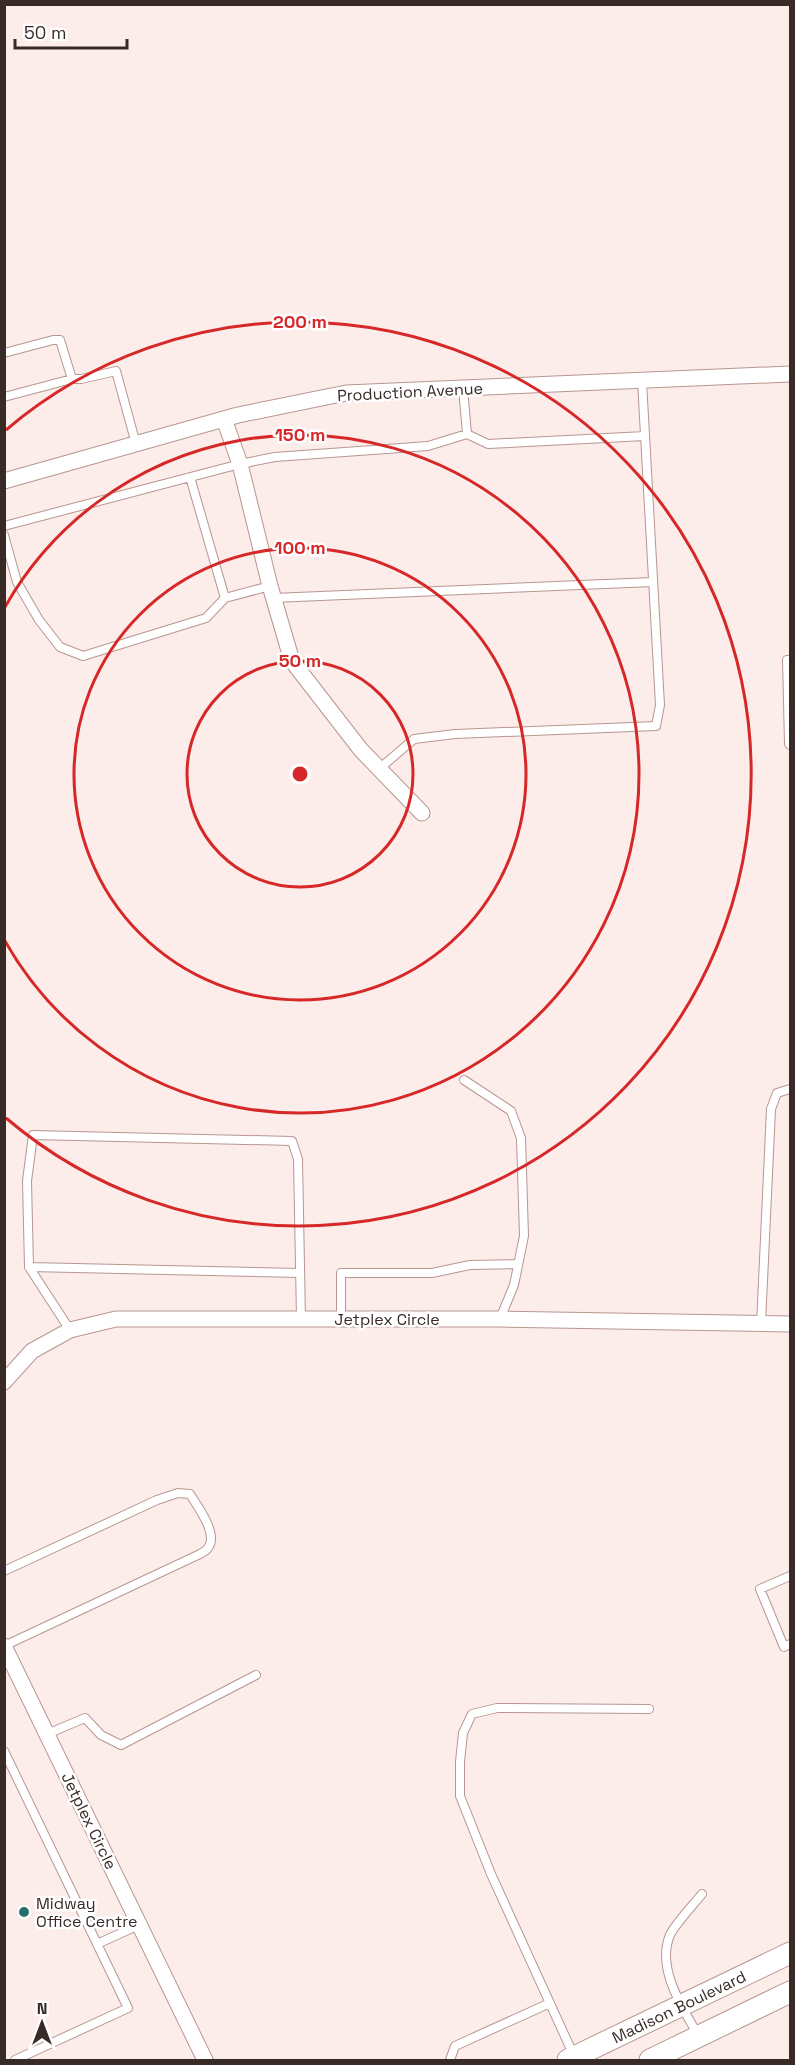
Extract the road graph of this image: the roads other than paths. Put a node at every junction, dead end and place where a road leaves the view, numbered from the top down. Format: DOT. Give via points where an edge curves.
graph roads {
  1 [pos="4,353"];
  2 [pos="790,374"];
  3 [pos="72,379"];
  4 [pos="642,381"];
  5 [pos="463,388"];
  6 [pos="4,397"];
  7 [pos="224,419"];
  8 [pos="467,434"];
  9 [pos="645,436"];
  10 [pos="136,444"];
  11 [pos="240,464"];
  12 [pos="190,477"];
  13 [pos="4,481"];
  14 [pos="4,526"];
  15 [pos="4,535"];
  16 [pos="653,582"];
  17 [pos="271,592"];
  18 [pos="225,598"];
  19 [pos="790,660"];
  20 [pos="790,745"];
  21 [pos="380,769"];
  22 [pos="422,813"];
  23 [pos="464,1080"];
  24 [pos="790,1089"];
  25 [pos="518,1264"];
  26 [pos="29,1267"];
  27 [pos="300,1273"];
  28 [pos="500,1318"];
  29 [pos="301,1319"];
  30 [pos="341,1319"];
  31 [pos="761,1324"];
  32 [pos="790,1324"];
  33 [pos="70,1330"];
  34 [pos="4,1382"];
  35 [pos="4,1571"];
  36 [pos="790,1576"];
  37 [pos="790,1644"];
  38 [pos="4,1646"];
  39 [pos="256,1675"];
  40 [pos="649,1709"];
  41 [pos="47,1734"];
  42 [pos="4,1751"];
  43 [pos="702,1894"];
  44 [pos="139,1924"];
  45 [pos="97,1944"];
  46 [pos="790,1953"];
  47 [pos="790,1992"];
  48 [pos="550,2003"];
  49 [pos="681,2005"];
  50 [pos="699,2037"];
  51 [pos="571,2059"];
  52 [pos="15,2061"];
  53 [pos="205,2061"];
  54 [pos="450,2061"];
  55 [pos="650,2061"];
  1 -- 3 [label="lane" via="60,340"];
  2 -- 4 [label="street, Production Avenue"];
  3 -- 6 [label="lane"];
  3 -- 10 [label="lane" via="116,371"];
  4 -- 5 [label="street, Production Avenue"];
  4 -- 9 [label="lane"];
  5 -- 7 [label="street, Production Avenue" via="346,393"];
  5 -- 8 [label="lane"];
  7 -- 10 [label="street, Production Avenue"];
  7 -- 11 [label="street"];
  8 -- 9 [label="lane" via="488,444"];
  8 -- 11 [label="lane" via="428,446 275,457"];
  9 -- 16 [label="lane"];
  10 -- 13 [label="street, Production Avenue"];
  11 -- 12 [label="lane"];
  11 -- 17 [label="street"];
  12 -- 14 [label="lane"];
  12 -- 18 [label="lane"];
  15 -- 18 [label="lane" via="17,582 39,620 60,647 83,656 206,618"];
  16 -- 17 [label="lane"];
  16 -- 21 [label="lane" via="660,705 656,726 414,739"];
  17 -- 18 [label="lane"];
  17 -- 21 [label="street" via="292,661"];
  19 -- 20 [label="lane"];
  21 -- 22 [label="street"];
  23 -- 25 [label="lane" via="511,1110 521,1138 524,1236"];
  24 -- 31 [label="lane" via="777,1094 771,1109"];
  25 -- 28 [label="lane"];
  25 -- 30 [label="lane" via="470,1265 432,1273 341,1273"];
  26 -- 27 [label="lane"];
  26 -- 27 [label="lane" via="27,1181 33,1135 292,1141 298,1159"];
  26 -- 33 [label="lane"];
  27 -- 29 [label="lane"];
  28 -- 30 [label="street, Jetplex Circle"];
  28 -- 31 [label="street, Jetplex Circle"];
  29 -- 30 [label="street, Jetplex Circle"];
  29 -- 33 [label="street, Jetplex Circle" via="117,1319"];
  31 -- 32 [label="street, Jetplex Circle"];
  33 -- 34 [label="street, Jetplex Circle" via="32,1351"];
  35 -- 38 [label="lane" via="178,1493 190,1494 209,1525 212,1539 209,1548 200,1554"];
  36 -- 37 [label="lane" via="760,1589 784,1647"];
  38 -- 41 [label="street, Jetplex Circle"];
  39 -- 41 [label="lane" via="121,1745 101,1735 85,1718"];
  40 -- 48 [label="lane" via="497,1708 472,1714 463,1733 460,1796"];
  41 -- 44 [label="street, Jetplex Circle"];
  42 -- 45 [label="lane"];
  43 -- 49 [label="lane" via="670,1934 666,1963"];
  44 -- 45 [label="lane"];
  44 -- 53 [label="street, Jetplex Circle"];
  45 -- 52 [label="lane" via="129,2008"];
  46 -- 49 [label="main road, Madison Boulevard"];
  47 -- 50 [label="main road"];
  48 -- 51 [label="lane"];
  48 -- 54 [label="lane" via="455,2046"];
  49 -- 50 [label="lane"];
  49 -- 51 [label="main road, Madison Boulevard"];
  50 -- 55 [label="main road"];
}
